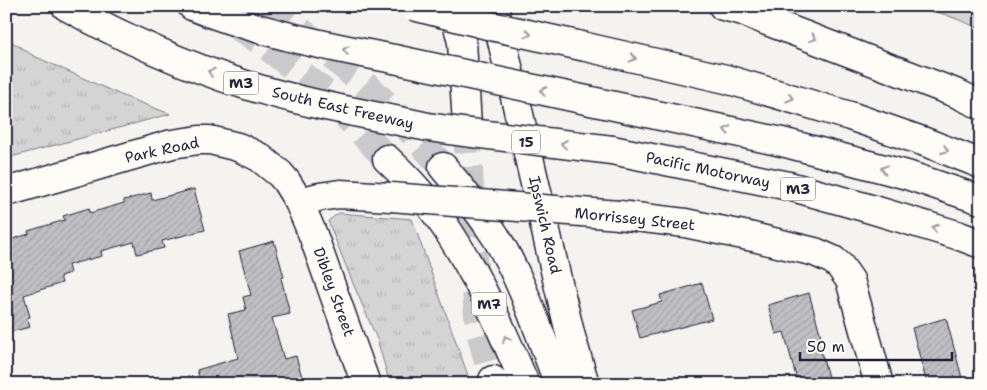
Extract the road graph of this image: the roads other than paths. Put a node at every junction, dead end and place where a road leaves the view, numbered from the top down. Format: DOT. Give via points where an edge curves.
graph roads {
  1 [pos="66,6"];
  2 [pos="192,6"];
  3 [pos="413,6"];
  4 [pos="453,6"];
  5 [pos="494,6"];
  6 [pos="723,6"];
  7 [pos="981,105"];
  8 [pos="467,125"];
  9 [pos="428,127"];
  10 [pos="387,158"];
  11 [pos="981,164"];
  12 [pos="443,167"];
  13 [pos="6,192"];
  14 [pos="981,200"];
  15 [pos="299,202"];
  16 [pos="981,244"];
  17 [pos="366,384"];
  18 [pos="525,384"];
  19 [pos="559,384"];
  20 [pos="585,384"];
  21 [pos="879,384"];
  9 -- 1 [label="main road, South East Freeway / M3, one-way" via="247,85 135,42"];
  14 -- 2 [label="main road, one-way, bridge" via="907,175 782,142 287,37"];
  3 -- 11 [label="main road, one-way, bridge" via="726,79 850,116"];
  4 -- 8 [label="main road" via="462,42"];
  5 -- 20 [label="main road, Ipswich Road / 15" via="557,279"];
  6 -- 7 [label="main road, one-way"];
  16 -- 9 [label="main road, Pacific Motorway / M3, one-way, bridge" via="789,186 612,150"];
  18 -- 10 [label="main road, M7, one-way" via="487,300 446,228 429,203"];
  12 -- 19 [label="main road, M7" via="497,238"];
  13 -- 15 [label="main road, Park Road" via="172,144 204,140 238,147 259,157 280,174"];
  15 -- 17 [label="main road, Dibley Street"];
  15 -- 21 [label="main road, Morrissey Street, bridge" via="340,194 618,215 719,229 815,252 834,260 850,280"];
}
